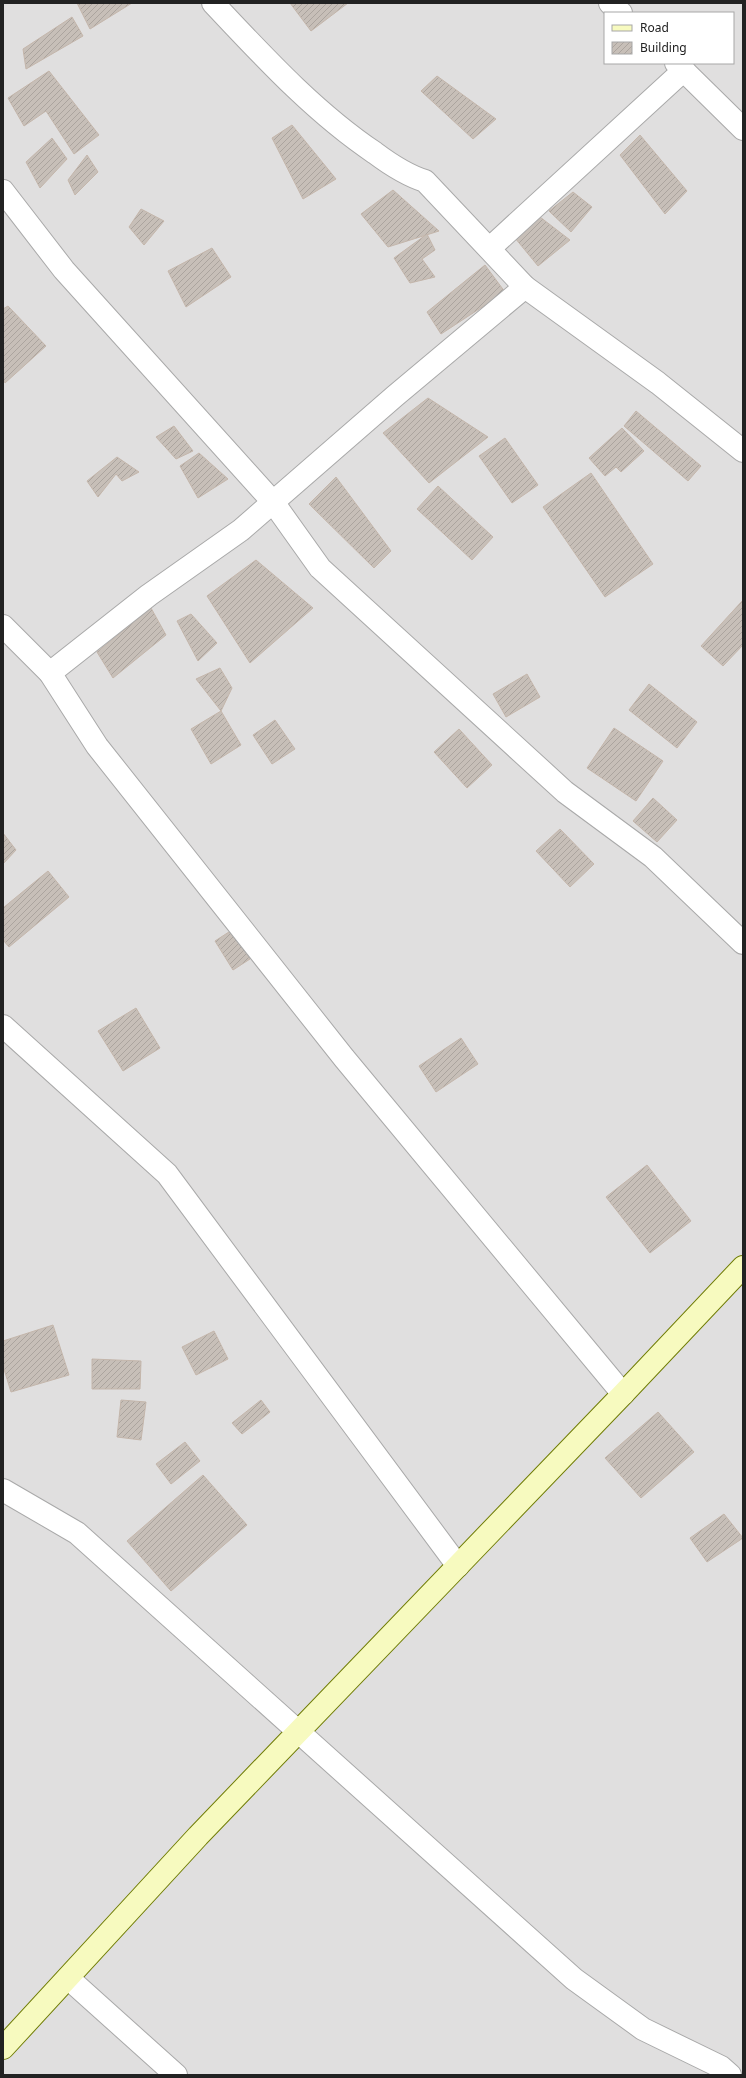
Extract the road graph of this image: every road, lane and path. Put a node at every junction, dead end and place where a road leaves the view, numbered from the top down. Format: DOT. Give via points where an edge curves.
graph roads {
  1 [pos="212,3"];
  2 [pos="610,3"];
  3 [pos="620,12"];
  4 [pos="680,67"];
  5 [pos="743,130"];
  6 [pos="3,191"];
  7 [pos="490,248"];
  8 [pos="525,287"];
  9 [pos="743,452"];
  10 [pos="273,502"];
  11 [pos="3,626"];
  12 [pos="50,673"];
  13 [pos="743,943"];
  14 [pos="3,1026"];
  15 [pos="743,1267"];
  16 [pos="623,1394"];
  17 [pos="3,1490"];
  18 [pos="458,1566"];
  19 [pos="297,1732"];
  20 [pos="68,1978"];
  21 [pos="3,2048"];
  22 [pos="176,2075"];
  23 [pos="730,2075"];
  1 -- 7 [label="street" via="304,96 349,136 407,175 425,182"];
  2 -- 3 [label="street"];
  4 -- 5 [label="street"];
  4 -- 7 [label="street"];
  6 -- 10 [label="street" via="64,270"];
  7 -- 8 [label="street"];
  8 -- 9 [label="street" via="658,383"];
  8 -- 10 [label="street"];
  10 -- 12 [label="street" via="241,530 149,594"];
  10 -- 13 [label="street" via="320,568 565,792 653,857"];
  11 -- 12 [label="street"];
  12 -- 16 [label="street" via="96,746 344,1058"];
  14 -- 18 [label="street" via="167,1174"];
  15 -- 16 [label="street"];
  16 -- 18 [label="street"];
  17 -- 19 [label="street" via="77,1533"];
  18 -- 19 [label="street"];
  19 -- 20 [label="street"];
  19 -- 23 [label="street" via="574,1979 642,2029 721,2067"];
  20 -- 21 [label="street"];
  20 -- 22 [label="street"];
}
